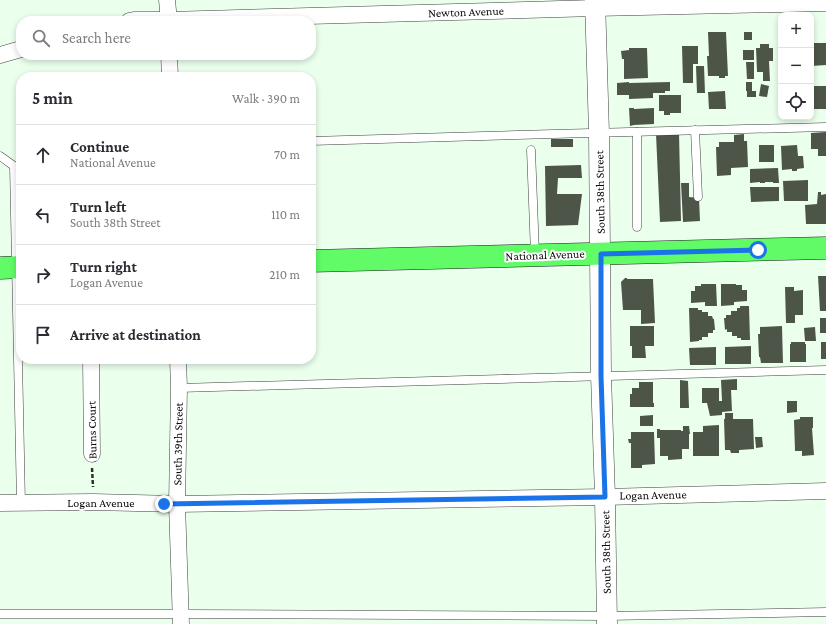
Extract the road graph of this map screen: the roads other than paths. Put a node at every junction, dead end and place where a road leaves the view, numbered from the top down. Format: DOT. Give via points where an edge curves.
graph roads {
  1 [pos="168,0"];
  2 [pos="826,3"];
  3 [pos="595,4"];
  4 [pos="169,16"];
  5 [pos="294,16"];
  6 [pos="16,50"];
  7 [pos="0,55"];
  8 [pos="169,60"];
  9 [pos="170,72"];
  10 [pos="826,126"];
  11 [pos="695,130"];
  12 [pos="637,132"];
  13 [pos="599,133"];
  14 [pos="316,141"];
  15 [pos="531,150"];
  16 [pos="0,156"];
  17 [pos="698,197"];
  18 [pos="637,227"];
  19 [pos="826,248"];
  20 [pos="601,254"];
  21 [pos="535,255"];
  22 [pos="316,261"];
  23 [pos="12,267"];
  24 [pos="91,364"];
  25 [pos="178,364"];
  26 [pos="826,370"];
  27 [pos="601,376"];
  28 [pos="179,388"];
  29 [pos="92,454"];
  30 [pos="826,491"];
  31 [pos="605,497"];
  32 [pos="0,503"];
  33 [pos="21,503"];
  34 [pos="177,504"];
  35 [pos="826,612"];
  36 [pos="0,614"];
  37 [pos="180,619"];
  38 [pos="607,620"];
  1 -- 4 [label="street"];
  2 -- 3 [label="street, Newton Avenue"];
  3 -- 5 [label="street, Newton Avenue"];
  3 -- 13 [label="street, South 38th Street"];
  6 -- 7 [label="street"];
  8 -- 9 [label="street"];
  10 -- 11 [label="lane"];
  11 -- 12 [label="lane"];
  11 -- 17 [label="lane"];
  12 -- 13 [label="lane"];
  12 -- 18 [label="lane"];
  13 -- 14 [label="lane"];
  13 -- 20 [label="street, South 38th Street"];
  15 -- 21 [label="lane"];
  16 -- 23 [label="lane" via="14,166"];
  19 -- 20 [label="main road, National Avenue"];
  20 -- 21 [label="main road, National Avenue"];
  20 -- 27 [label="street, South 38th Street"];
  21 -- 22 [label="main road, National Avenue"];
  23 -- 33 [label="lane"];
  24 -- 29 [label="street, Burns Court"];
  25 -- 28 [label="street, South 39th Street"];
  26 -- 27 [label="lane"];
  27 -- 28 [label="lane"];
  27 -- 31 [label="street, South 38th Street"];
  28 -- 34 [label="street, South 39th Street"];
  30 -- 31 [label="street, Logan Avenue"];
  31 -- 34 [label="street, Logan Avenue"];
  31 -- 38 [label="street, South 38th Street"];
  32 -- 33 [label="street, Logan Avenue"];
  33 -- 34 [label="street, Logan Avenue"];
  34 -- 37 [label="street, South 39th Street"];
  35 -- 38 [label="lane"];
  36 -- 37 [label="lane"];
  37 -- 38 [label="lane"];
}
